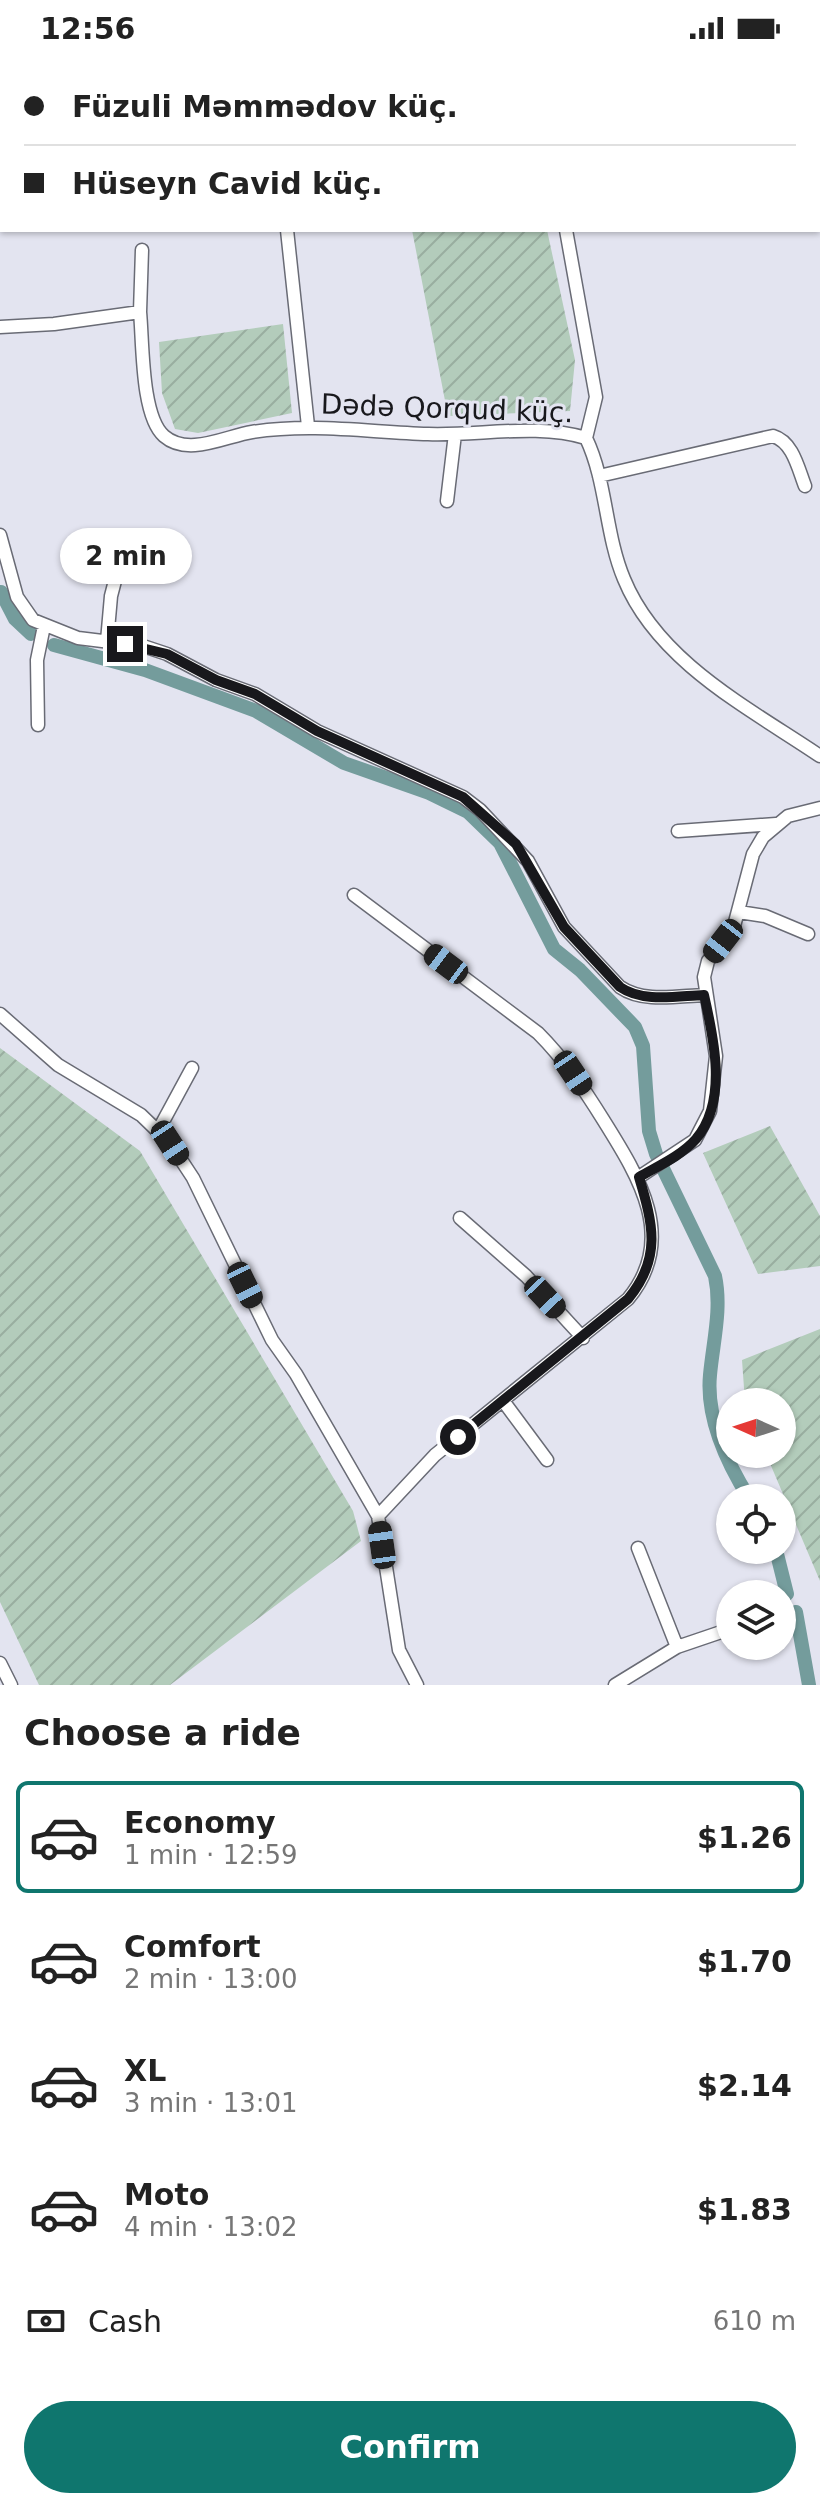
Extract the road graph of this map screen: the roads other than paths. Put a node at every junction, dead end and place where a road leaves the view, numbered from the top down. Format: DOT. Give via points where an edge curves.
graph roads {
  1 [pos="287,232"];
  2 [pos="566,232"];
  3 [pos="142,250"];
  4 [pos="140,312"];
  5 [pos="0,327"];
  6 [pos="308,426"];
  7 [pos="455,434"];
  8 [pos="586,438"];
  9 [pos="599,476"];
  10 [pos="805,486"];
  11 [pos="447,501"];
  12 [pos="0,535"];
  13 [pos="117,573"];
  14 [pos="5,576"];
  15 [pos="44,626"];
  16 [pos="107,641"];
  17 [pos="38,725"];
  18 [pos="820,756"];
  19 [pos="820,808"];
  20 [pos="776,824"];
  21 [pos="678,831"];
  22 [pos="354,895"];
  23 [pos="739,912"];
  24 [pos="808,934"];
  25 [pos="704,995"];
  26 [pos="0,1014"];
  27 [pos="192,1068"];
  28 [pos="159,1129"];
  29 [pos="639,1177"];
  30 [pos="460,1218"];
  31 [pos="583,1338"];
  32 [pos="504,1402"];
  33 [pos="547,1460"];
  34 [pos="378,1516"];
  35 [pos="638,1548"];
  36 [pos="716,1634"];
  37 [pos="677,1647"];
  38 [pos="0,1663"];
  39 [pos="11,1685"];
  40 [pos="417,1685"];
  41 [pos="615,1685"];
  1 -- 6 [label="street"];
  2 -- 8 [label="street" via="596,397"];
  3 -- 4 [label="street"];
  4 -- 5 [label="street"];
  4 -- 6 [label="street, Dədə Qorqud küç." via="148,400 164,436 176,443 203,444"];
  6 -- 7 [label="street, Dədə Qorqud küç."];
  7 -- 8 [label="street, Dədə Qorqud küç." via="555,432"];
  7 -- 11 [label="street"];
  8 -- 9 [label="street, Dədə Qorqud küç."];
  9 -- 10 [label="street" via="773,436 783,439 791,451"];
  9 -- 18 [label="street, Dədə Qorqud küç." via="623,576 640,611 701,675"];
  12 -- 14 [label="street"];
  13 -- 16 [label="street"];
  14 -- 15 [label="street" via="22,609"];
  15 -- 16 [label="street"];
  15 -- 17 [label="street" via="37,660"];
  16 -- 25 [label="street" via="167,654 255,694 317,731 463,797 516,844 564,927 620,987 650,997"];
  19 -- 20 [label="street"];
  20 -- 21 [label="street"];
  20 -- 23 [label="street" via="753,854"];
  22 -- 29 [label="street" via="551,1046"];
  23 -- 24 [label="street" via="765,916"];
  23 -- 25 [label="street" via="708,961"];
  25 -- 29 [label="street" via="716,1056 712,1101 695,1140"];
  26 -- 28 [label="street" via="58,1065"];
  27 -- 28 [label="street"];
  28 -- 34 [label="street" via="193,1178 272,1340"];
  29 -- 31 [label="street" via="650,1221 648,1271 628,1299"];
  30 -- 31 [label="street" via="526,1276"];
  31 -- 32 [label="street"];
  32 -- 33 [label="street"];
  32 -- 34 [label="street" via="435,1455"];
  34 -- 40 [label="street" via="399,1650"];
  35 -- 37 [label="street"];
  36 -- 37 [label="street"];
  37 -- 41 [label="street"];
  38 -- 39 [label="street"];
}
